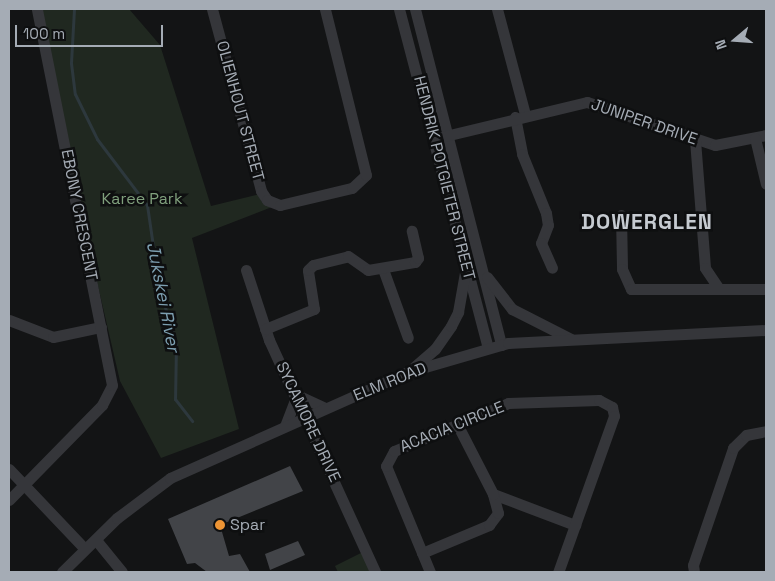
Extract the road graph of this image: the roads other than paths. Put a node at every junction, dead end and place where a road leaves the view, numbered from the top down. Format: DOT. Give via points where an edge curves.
graph roads {
  1 [pos="37,9"];
  2 [pos="212,9"];
  3 [pos="325,9"];
  4 [pos="399,9"];
  5 [pos="415,9"];
  6 [pos="496,9"];
  7 [pos="520,115"];
  8 [pos="448,135"];
  9 [pos="760,136"];
  10 [pos="435,139"];
  11 [pos="695,140"];
  12 [pos="766,184"];
  13 [pos="622,215"];
  14 [pos="412,231"];
  15 [pos="477,255"];
  16 [pos="466,265"];
  17 [pos="552,268"];
  18 [pos="705,268"];
  19 [pos="382,269"];
  20 [pos="246,270"];
  21 [pos="692,289"];
  22 [pos="719,289"];
  23 [pos="766,289"];
  24 [pos="9,320"];
  25 [pos="101,327"];
  26 [pos="265,328"];
  27 [pos="766,330"];
  28 [pos="408,338"];
  29 [pos="572,339"];
  30 [pos="501,345"];
  31 [pos="488,348"];
  32 [pos="408,372"];
  33 [pos="297,395"];
  34 [pos="325,408"];
  35 [pos="307,416"];
  36 [pos="457,424"];
  37 [pos="285,426"];
  38 [pos="766,431"];
  39 [pos="9,468"];
  40 [pos="25,484"];
  41 [pos="493,494"];
  42 [pos="9,500"];
  43 [pos="575,525"];
  44 [pos="96,540"];
  45 [pos="85,549"];
  46 [pos="422,553"];
  47 [pos="427,571"];
  48 [pos="62,572"];
  49 [pos="122,572"];
  50 [pos="375,572"];
  51 [pos="558,572"];
  52 [pos="694,572"];
  1 -- 25 [label="street, EBONY CRESCENT"];
  2 -- 3 [label="street, OLIENHOUT STREET" via="261,191 267,200 278,205 352,188 366,176"];
  4 -- 10 [label="street, HENDRIK POTGIETER STREET"];
  5 -- 8 [label="street, HENDRIK POTGIETER STREET"];
  6 -- 7 [label="street"];
  7 -- 8 [label="street, JUNIPER DRIVE"];
  7 -- 11 [label="street, JUNIPER DRIVE" via="587,102"];
  7 -- 17 [label="street" via="522,154 546,213 548,225 541,243"];
  8 -- 10 [label="street, JUNIPER DRIVE"];
  8 -- 15 [label="street, HENDRIK POTGIETER STREET"];
  9 -- 11 [label="street, JUNIPER DRIVE" via="721,145"];
  9 -- 12 [label="street"];
  10 -- 16 [label="street, HENDRIK POTGIETER STREET"];
  11 -- 18 [label="street"];
  13 -- 21 [label="street" via="622,269 631,289"];
  14 -- 19 [label="street" via="418,260"];
  15 -- 29 [label="street" via="493,288 512,309"];
  15 -- 30 [label="street, HENDRIK POTGIETER STREET"];
  16 -- 31 [label="street, HENDRIK POTGIETER STREET"];
  16 -- 32 [label="street" via="462,299 451,326 435,349"];
  18 -- 21 [label="street"];
  18 -- 22 [label="street"];
  19 -- 26 [label="street" via="364,269 348,256 310,266 308,276 314,309"];
  19 -- 28 [label="street"];
  20 -- 26 [label="street, SYCAMORE DRIVE"];
  21 -- 22 [label="street"];
  22 -- 23 [label="street"];
  24 -- 25 [label="street" via="44,337"];
  25 -- 40 [label="street, EBONY CRESCENT" via="112,385 109,396"];
  26 -- 33 [label="street, SYCAMORE DRIVE"];
  27 -- 29 [label="street, ELM ROAD"];
  29 -- 30 [label="street, ELM ROAD"];
  30 -- 31 [label="street, ELM ROAD"];
  31 -- 32 [label="street, ELM ROAD"];
  32 -- 34 [label="street, ELM ROAD"];
  33 -- 34 [label="street"];
  33 -- 35 [label="street, SYCAMORE DRIVE"];
  33 -- 37 [label="street"];
  34 -- 35 [label="street, ELM ROAD"];
  35 -- 37 [label="street, ELM ROAD"];
  35 -- 50 [label="street, SYCAMORE DRIVE"];
  36 -- 41 [label="street"];
  36 -- 43 [label="street, ACACIA CIRCLE" via="508,403 599,400 612,408 614,416"];
  36 -- 46 [label="street, ACACIA CIRCLE" via="394,451 386,461"];
  37 -- 44 [label="street, ELM ROAD" via="170,478 148,492"];
  38 -- 52 [label="street" via="746,435 733,448 693,565"];
  39 -- 40 [label="street"];
  40 -- 42 [label="street, EBONY CRESCENT"];
  40 -- 45 [label="street"];
  41 -- 43 [label="street"];
  41 -- 46 [label="street" via="498,512 489,525"];
  43 -- 51 [label="street, ACACIA CIRCLE"];
  44 -- 45 [label="street, ELM ROAD"];
  44 -- 49 [label="street"];
  45 -- 48 [label="street, ELM ROAD"];
  46 -- 47 [label="street, ACACIA CIRCLE"];
}
